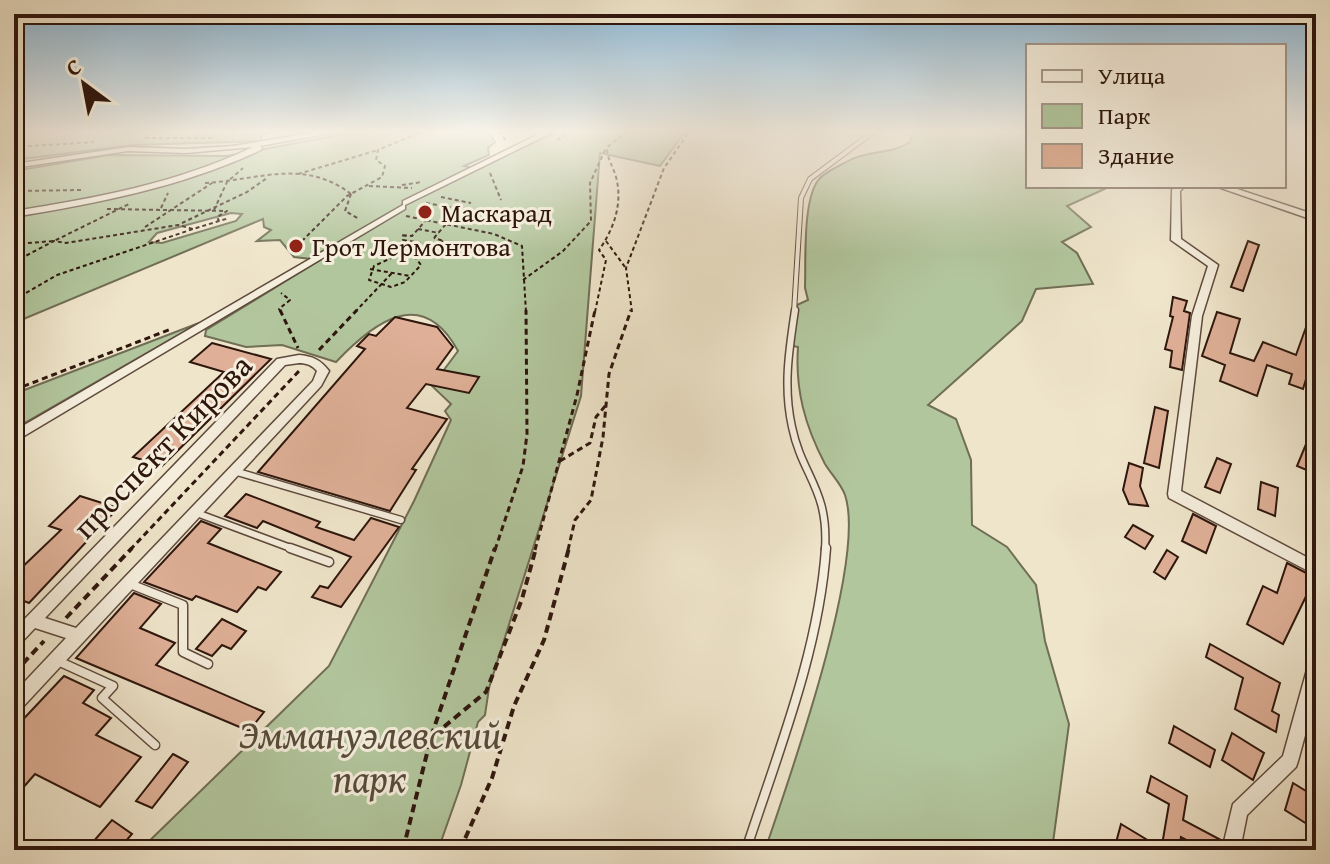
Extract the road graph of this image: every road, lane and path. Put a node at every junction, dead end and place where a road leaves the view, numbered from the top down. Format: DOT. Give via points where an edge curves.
graph roads {
  1 [pos="195,172"];
  2 [pos="239,172"];
  3 [pos="304,172"];
  4 [pos="383,172"];
  5 [pos="470,172"];
  6 [pos="592,172"];
  7 [pos="613,172"];
  8 [pos="662,172"];
  9 [pos="819,172"];
  10 [pos="490,173"];
  11 [pos="295,175"];
  12 [pos="270,176"];
  13 [pos="246,180"];
  14 [pos="227,182"];
  15 [pos="174,183"];
  16 [pos="369,186"];
  17 [pos="413,188"];
  18 [pos="1178,188"];
  19 [pos="1225,188"];
  20 [pos="247,192"];
  21 [pos="351,194"];
  22 [pos="437,196"];
  23 [pos="501,200"];
  24 [pos="471,203"];
  25 [pos="404,206"];
  26 [pos="161,208"];
  27 [pos="455,208"];
  28 [pos="119,209"];
  29 [pos="176,209"];
  30 [pos="214,210"];
  31 [pos="14,214"];
  32 [pos="229,218"];
  33 [pos="1316,218"];
  34 [pos="100,219"];
  35 [pos="365,219"];
  36 [pos="426,220"];
  37 [pos="219,221"];
  38 [pos="446,224"];
  39 [pos="178,225"];
  40 [pos="143,228"];
  41 [pos="193,229"];
  42 [pos="418,229"];
  43 [pos="439,233"];
  44 [pos="403,240"];
  45 [pos="54,241"];
  46 [pos="606,241"];
  47 [pos="14,244"];
  48 [pos="433,245"];
  49 [pos="297,246"];
  50 [pos="411,251"];
  51 [pos="408,255"];
  52 [pos="14,262"];
  53 [pos="626,268"];
  54 [pos="370,269"];
  55 [pos="392,273"];
  56 [pos="412,276"];
  57 [pos="523,280"];
  58 [pos="272,286"];
  59 [pos="380,287"];
  60 [pos="14,300"];
  61 [pos="174,328"];
  62 [pos="306,360"];
  63 [pos="14,390"];
  64 [pos="606,405"];
  65 [pos="14,437"];
  66 [pos="560,461"];
  67 [pos="234,471"];
  68 [pos="176,472"];
  69 [pos="197,478"];
  70 [pos="220,485"];
  71 [pos="194,512"];
  72 [pos="401,520"];
  73 [pos="329,562"];
  74 [pos="1316,569"];
  75 [pos="127,583"];
  76 [pos="34,621"];
  77 [pos="56,628"];
  78 [pos="77,635"];
  79 [pos="14,640"];
  80 [pos="54,660"];
  81 [pos="208,664"];
  82 [pos="1316,666"];
  83 [pos="14,673"];
  84 [pos="14,704"];
  85 [pos="431,737"];
  86 [pos="155,745"];
  87 [pos="403,850"];
  88 [pos="460,850"];
  89 [pos="746,850"];
  90 [pos="1231,850"];
  1 -- 31 [label="street"];
  2 -- 14 [label="path"];
  3 -- 11 [label="path"];
  4 -- 16 [label="path"];
  5 -- 25 [label="street"];
  6 -- 57 [label="path" via="586,200 591,221 563,251"];
  7 -- 46 [label="path" via="617,201"];
  8 -- 53 [label="path"];
  9 -- 89 [label="lane" via="801,198 797,292 785,382 792,430 820,492 827,523 821,597 792,709"];
  10 -- 23 [label="path"];
  11 -- 12 [label="path"];
  11 -- 21 [label="path" via="328,177"];
  12 -- 13 [label="path"];
  12 -- 20 [label="path"];
  13 -- 14 [label="path"];
  13 -- 20 [label="path"];
  14 -- 29 [label="path" via="212,183"];
  14 -- 30 [label="path"];
  15 -- 26 [label="path"];
  16 -- 17 [label="path"];
  16 -- 21 [label="path"];
  18 -- 74 [label="street" via="1176,240 1213,265 1197,316 1174,494"];
  19 -- 33 [label="street"];
  20 -- 30 [label="path"];
  21 -- 35 [label="path" via="347,215"];
  21 -- 49 [label="path"];
  22 -- 24 [label="path"];
  25 -- 27 [label="path"];
  25 -- 36 [label="path"];
  25 -- 58 [label="street"];
  26 -- 28 [label="path"];
  26 -- 29 [label="path"];
  29 -- 30 [label="path"];
  29 -- 40 [label="path"];
  30 -- 37 [label="path" via="227,211 217,217"];
  30 -- 39 [label="path"];
  32 -- 37 [label="path"];
  34 -- 45 [label="path"];
  36 -- 38 [label="path"];
  36 -- 42 [label="path"];
  37 -- 41 [label="path"];
  38 -- 43 [label="path"];
  38 -- 57 [label="path" via="519,242"];
  39 -- 40 [label="path"];
  39 -- 41 [label="path"];
  40 -- 45 [label="path"];
  41 -- 60 [label="path" via="57,275"];
  42 -- 43 [label="path"];
  42 -- 44 [label="path" via="412,236 402,234"];
  43 -- 48 [label="path" via="434,238 444,241"];
  44 -- 48 [label="path"];
  44 -- 50 [label="path" via="395,248"];
  45 -- 47 [label="path"];
  45 -- 52 [label="path"];
  46 -- 53 [label="path"];
  46 -- 66 [label="path" via="599,250 606,260"];
  48 -- 50 [label="path" via="426,254"];
  50 -- 51 [label="path"];
  51 -- 54 [label="path" via="384,258"];
  51 -- 56 [label="path" via="421,265"];
  53 -- 64 [label="path" via="632,316 609,374"];
  54 -- 55 [label="path"];
  54 -- 59 [label="path" via="369,280"];
  55 -- 56 [label="path"];
  55 -- 59 [label="path"];
  56 -- 59 [label="path"];
  57 -- 85 [label="path" via="523,466"];
  58 -- 62 [label="path" via="290,300 279,309"];
  58 -- 65 [label="street"];
  59 -- 62 [label="path"];
  61 -- 63 [label="path"];
  62 -- 67 [label="street" via="323,371 317,383"];
  62 -- 68 [label="street, проспект Кирова" via="281,362"];
  62 -- 69 [label="path"];
  64 -- 66 [label="path" via="596,417 590,443"];
  64 -- 88 [label="path" via="591,500 575,520 544,640"];
  66 -- 85 [label="path" via="522,599 486,692"];
  67 -- 70 [label="street"];
  67 -- 72 [label="lane"];
  68 -- 69 [label="path"];
  68 -- 76 [label="street, проспект Кирова"];
  69 -- 70 [label="path"];
  69 -- 77 [label="path"];
  70 -- 71 [label="street"];
  71 -- 73 [label="lane"];
  71 -- 75 [label="street"];
  75 -- 78 [label="street"];
  75 -- 81 [label="lane" via="183,605 183,652"];
  76 -- 77 [label="street"];
  76 -- 79 [label="street, проспект Кирова"];
  77 -- 78 [label="street"];
  77 -- 83 [label="path"];
  78 -- 80 [label="street"];
  80 -- 84 [label="street"];
  80 -- 86 [label="lane" via="113,686 102,698"];
  82 -- 90 [label="street" via="1290,761 1239,810"];
  85 -- 87 [label="path"];
}
